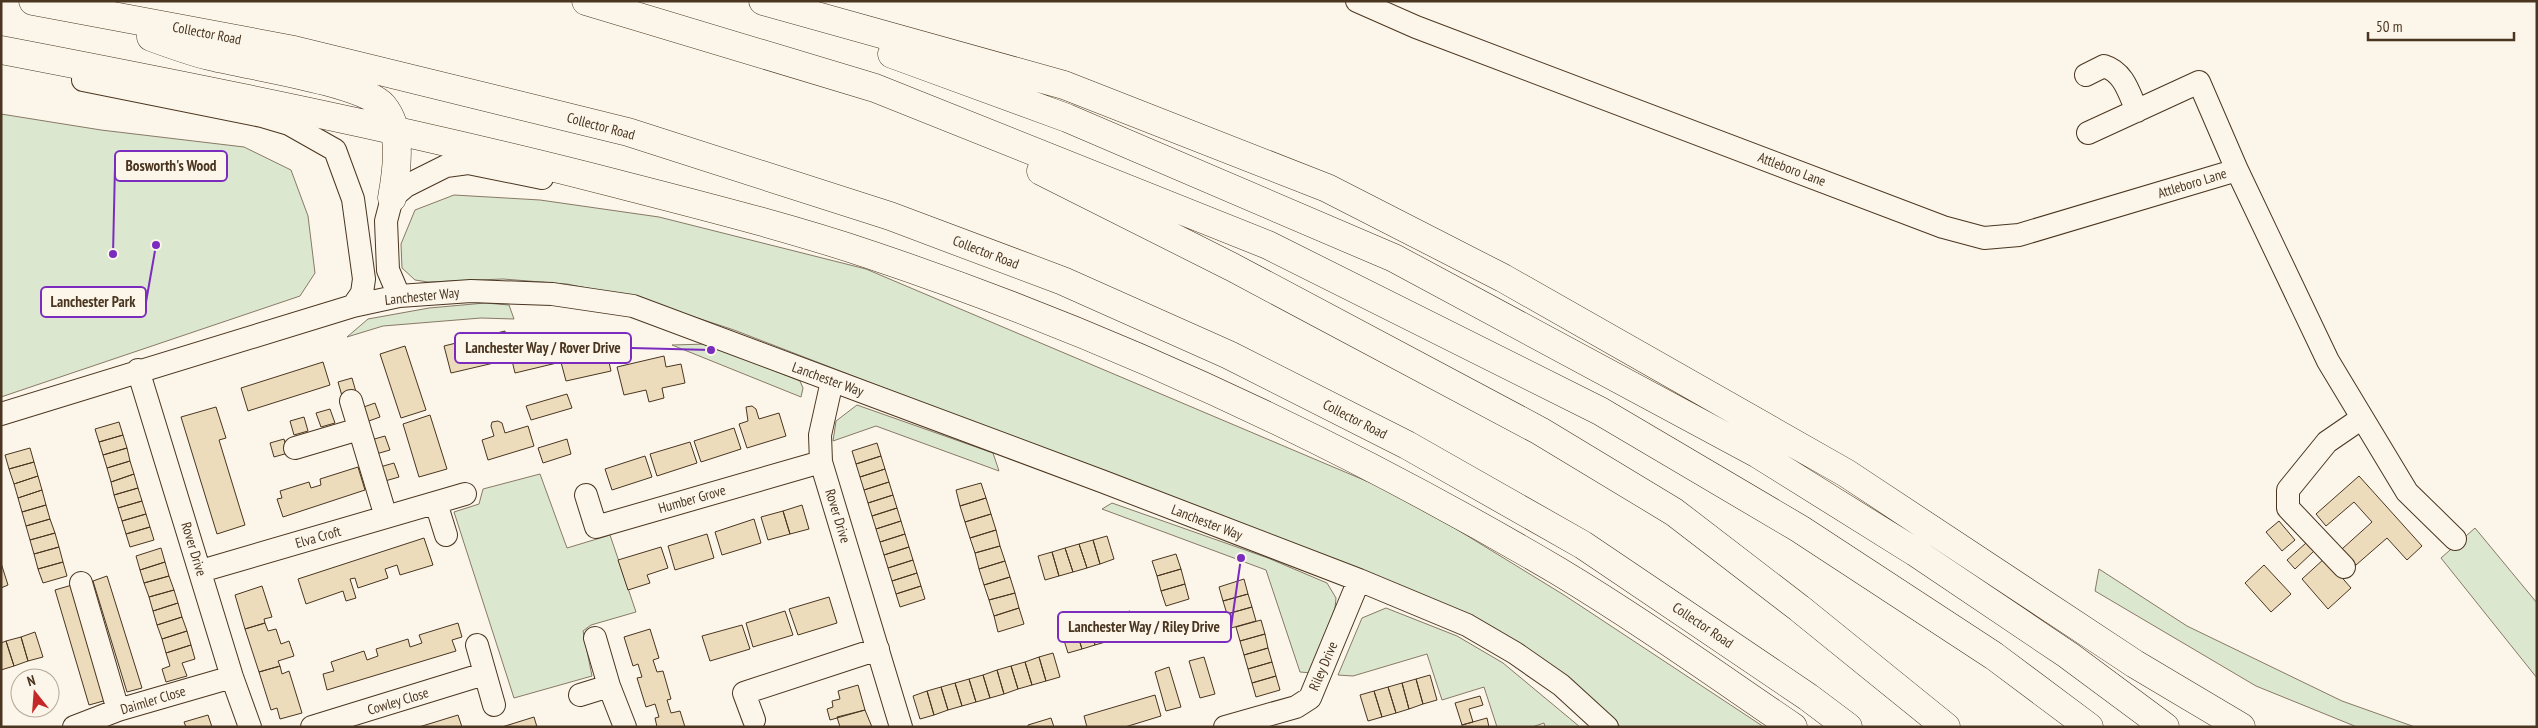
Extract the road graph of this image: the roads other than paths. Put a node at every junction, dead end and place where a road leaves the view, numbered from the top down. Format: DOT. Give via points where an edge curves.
graph roads {
  1 [pos="586,1"];
  2 [pos="747,1"];
  3 [pos="763,1"];
  4 [pos="1357,1"];
  5 [pos="40,2"];
  6 [pos="1,50"];
  7 [pos="1,64"];
  8 [pos="2086,75"];
  9 [pos="876,88"];
  10 [pos="2137,111"];
  11 [pos="394,129"];
  12 [pos="2088,133"];
  13 [pos="2237,170"];
  14 [pos="392,198"];
  15 [pos="759,221"];
  16 [pos="399,296"];
  17 [pos="353,306"];
  18 [pos="138,370"];
  19 [pos="832,381"];
  20 [pos="351,401"];
  21 [pos="1,414"];
  22 [pos="2362,418"];
  23 [pos="359,429"];
  24 [pos="296,448"];
  25 [pos="821,462"];
  26 [pos="465,494"];
  27 [pos="586,494"];
  28 [pos="436,502"];
  29 [pos="386,517"];
  30 [pos="446,535"];
  31 [pos="2455,539"];
  32 [pos="2344,567"];
  33 [pos="201,571"];
  34 [pos="1359,580"];
  35 [pos="81,583"];
  36 [pos="595,638"];
  37 [pos="477,644"];
  38 [pos="878,649"];
  39 [pos="484,674"];
  40 [pos="232,677"];
  41 [pos="609,686"];
  42 [pos="580,695"];
  43 [pos="494,705"];
  44 [pos="118,710"];
  45 [pos="754,720"];
  46 [pos="74,727"];
  47 [pos="250,727"];
  48 [pos="312,727"];
  49 [pos="625,727"];
  50 [pos="901,727"];
  51 [pos="1225,727"];
  52 [pos="1606,727"];
  53 [pos="1793,727"];
  54 [pos="1848,727"];
  55 [pos="1946,727"];
  56 [pos="2089,727"];
  57 [pos="2165,727"];
  58 [pos="2241,727"];
  1 -- 9 [label="highway"];
  2 -- 57 [label="highway" via="1067,118 1394,258 1758,454 1915,552 2068,655"];
  3 -- 58 [label="highway" via="1064,85 1327,188 1503,278 1846,474 2135,664"];
  4 -- 13 [label="street, Attleboro Lane" via="1416,27 1943,227 1984,238 2020,236"];
  5 -- 11 [label="highway" via="208,56 351,88 382,105"];
  5 -- 54 [label="highway, Collector Road" via="294,50 628,132 890,216 1063,281 1229,355 1407,445 1583,544"];
  6 -- 11 [label="highway"];
  7 -- 17 [label="street" via="262,116 289,124 334,150 353,199 364,279 362,293"];
  8 -- 10 [label="street" via="2104,66 2113,69 2122,77"];
  9 -- 55 [label="highway" via="1232,267 1540,431 1674,512"];
  9 -- 56 [label="highway" via="1268,245 1600,411 1800,529 1994,656"];
  10 -- 12 [label="street"];
  10 -- 13 [label="street, Attleboro Lane" via="2199,82"];
  11 -- 14 [label="highway" via="397,170"];
  11 -- 15 [label="highway"];
  13 -- 22 [label="street, Attleboro Lane" via="2328,361"];
  14 -- 15 [label="street" via="406,186 446,166 468,163"];
  14 -- 16 [label="street" via="386,221 388,270"];
  15 -- 53 [label="highway" via="871,255 1043,319 1222,395 1393,479 1560,572"];
  16 -- 17 [label="street, Lanchester Way"];
  16 -- 19 [label="street, Lanchester Way" via="471,292 552,294 633,306"];
  17 -- 18 [label="street, Lanchester Way"];
  18 -- 21 [label="street, Lanchester Way"];
  18 -- 33 [label="street, Rover Drive"];
  19 -- 25 [label="street, Rover Drive" via="820,435"];
  19 -- 34 [label="street, Lanchester Way"];
  20 -- 23 [label="street"];
  22 -- 31 [label="street, Attleboro Lane" via="2407,492"];
  22 -- 32 [label="street" via="2327,442 2288,490 2288,508"];
  23 -- 24 [label="street"];
  23 -- 29 [label="street"];
  25 -- 27 [label="street, Humber Grove" via="596,527"];
  25 -- 38 [label="street, Rover Drive"];
  26 -- 28 [label="street, Elva Croft"];
  28 -- 29 [label="street, Elva Croft"];
  28 -- 30 [label="street"];
  29 -- 33 [label="street, Elva Croft"];
  33 -- 40 [label="street, Rover Drive"];
  34 -- 51 [label="street, Riley Drive" via="1310,698 1296,707"];
  34 -- 52 [label="street, Lanchester Way" via="1467,625 1515,653 1562,685"];
  35 -- 44 [label="street"];
  36 -- 41 [label="street"];
  37 -- 39 [label="street"];
  38 -- 45 [label="street" via="744,693"];
  38 -- 50 [label="street, Rover Drive"];
  39 -- 43 [label="street"];
  39 -- 48 [label="street, Cowley Close"];
  40 -- 44 [label="street, Daimler Close"];
  40 -- 47 [label="street, Rover Drive"];
  41 -- 42 [label="street"];
  41 -- 49 [label="street"];
  44 -- 46 [label="street, Daimler Close"];
}
